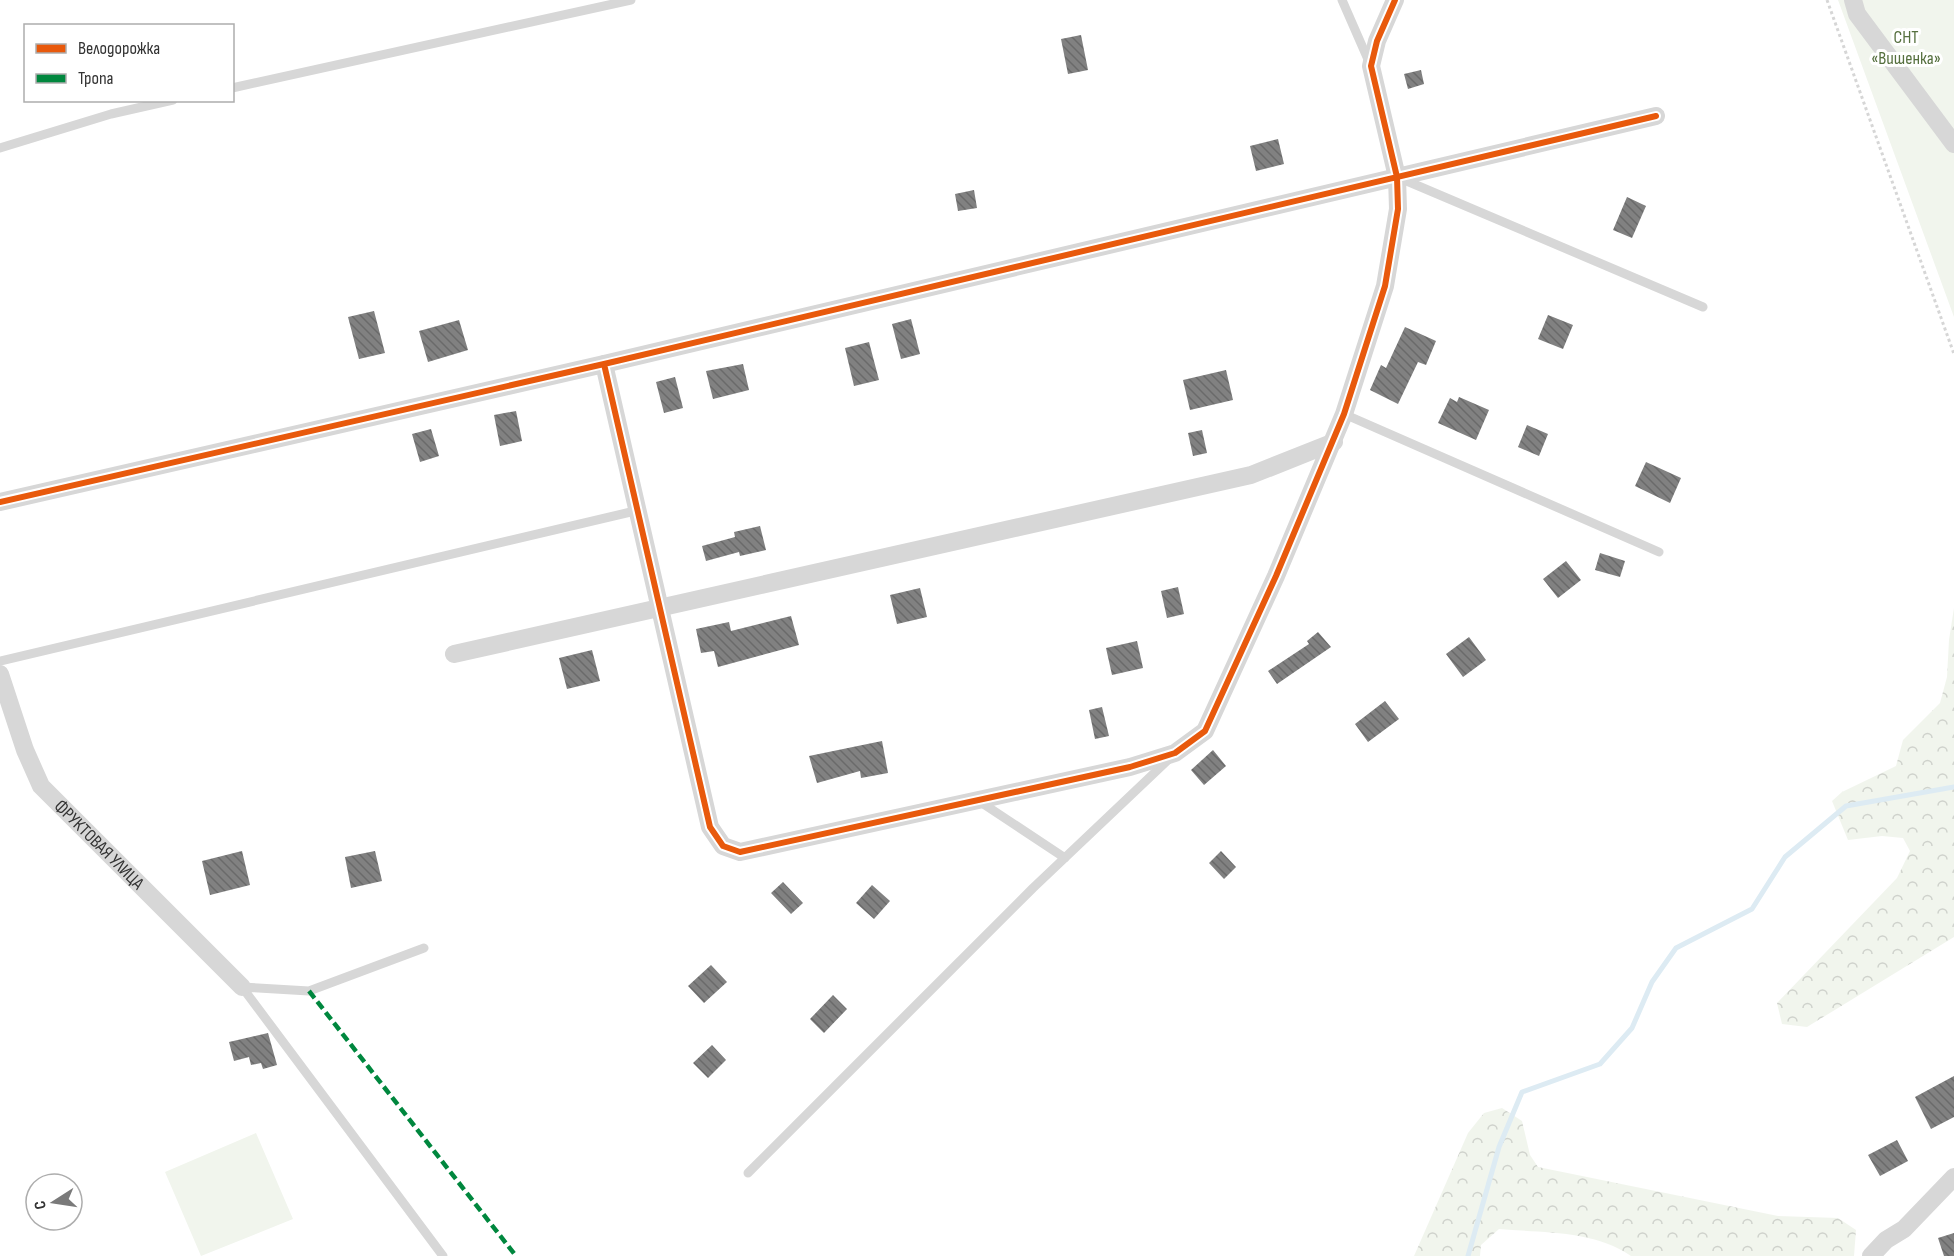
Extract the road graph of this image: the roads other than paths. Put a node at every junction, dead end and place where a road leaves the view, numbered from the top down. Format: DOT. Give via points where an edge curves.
graph roads {
  1 [pos="631,0"];
  2 [pos="1342,0"];
  3 [pos="1395,0"];
  4 [pos="1853,0"];
  5 [pos="1371,66"];
  6 [pos="234,88"];
  7 [pos="164,102"];
  8 [pos="1656,116"];
  9 [pos="1954,144"];
  10 [pos="0,148"];
  11 [pos="1397,177"];
  12 [pos="1703,307"];
  13 [pos="604,364"];
  14 [pos="1344,414"];
  15 [pos="1334,442"];
  16 [pos="0,502"];
  17 [pos="639,510"];
  18 [pos="1659,552"];
  19 [pos="661,608"];
  20 [pos="454,654"];
  21 [pos="0,661"];
  22 [pos="0,674"];
  23 [pos="1175,753"];
  24 [pos="977,800"];
  25 [pos="1065,858"];
  26 [pos="424,948"];
  27 [pos="242,987"];
  28 [pos="748,1173"];
  29 [pos="1954,1177"];
  30 [pos="443,1256"];
  31 [pos="1871,1256"];
  1 -- 6 [label="lane"];
  2 -- 5 [label="lane"];
  3 -- 5 [label="street"];
  4 -- 9 [label="street" via="1857,14"];
  5 -- 11 [label="street"];
  7 -- 10 [label="lane"];
  8 -- 11 [label="street"];
  11 -- 12 [label="lane"];
  11 -- 13 [label="street"];
  11 -- 14 [label="street" via="1398,208 1385,286"];
  13 -- 16 [label="street"];
  13 -- 17 [label="street"];
  14 -- 15 [label="street"];
  14 -- 18 [label="lane"];
  15 -- 19 [label="street" via="1251,475"];
  15 -- 23 [label="street" via="1204,731"];
  17 -- 19 [label="street"];
  17 -- 21 [label="lane"];
  19 -- 20 [label="street"];
  19 -- 24 [label="street" via="710,826 723,846 740,852"];
  22 -- 27 [label="street, ФРУКТОВАЯ УЛИЦА" via="41,786"];
  23 -- 24 [label="street" via="1130,767"];
  23 -- 25 [label="lane"];
  24 -- 25 [label="lane"];
  25 -- 28 [label="lane"];
  26 -- 27 [label="lane" via="309,991"];
  27 -- 30 [label="lane"];
  29 -- 31 [label="street"];
}
